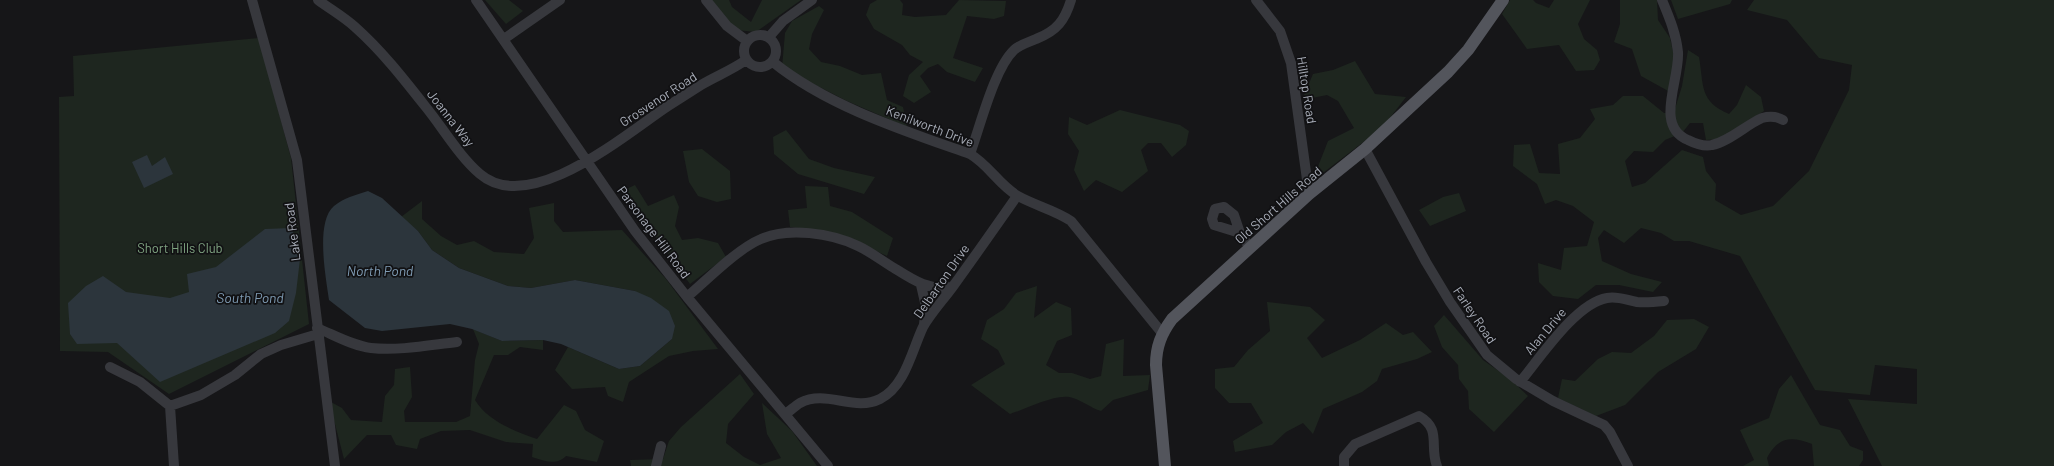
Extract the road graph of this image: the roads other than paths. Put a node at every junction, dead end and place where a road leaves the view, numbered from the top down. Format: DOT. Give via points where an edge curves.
graph roads {
  1 [pos="252,0"];
  2 [pos="318,0"];
  3 [pos="476,0"];
  4 [pos="560,0"];
  5 [pos="706,0"];
  6 [pos="812,0"];
  7 [pos="1071,0"];
  8 [pos="1256,0"];
  9 [pos="1503,0"];
  10 [pos="1662,0"];
  11 [pos="769,37"];
  12 [pos="504,39"];
  13 [pos="748,41"];
  14 [pos="746,60"];
  15 [pos="773,62"];
  16 [pos="1783,120"];
  17 [pos="1365,149"];
  18 [pos="970,154"];
  19 [pos="586,162"];
  20 [pos="1309,194"];
  21 [pos="1017,196"];
  22 [pos="1240,233"];
  23 [pos="1250,248"];
  24 [pos="921,285"];
  25 [pos="952,287"];
  26 [pos="687,297"];
  27 [pos="1664,301"];
  28 [pos="924,327"];
  29 [pos="317,331"];
  30 [pos="1162,334"];
  31 [pos="457,342"];
  32 [pos="110,367"];
  33 [pos="1520,382"];
  34 [pos="170,406"];
  35 [pos="785,414"];
  36 [pos="661,446"];
  37 [pos="174,466"];
  38 [pos="335,466"];
  39 [pos="656,466"];
  40 [pos="828,466"];
  41 [pos="1165,466"];
  42 [pos="1344,466"];
  43 [pos="1437,466"];
  44 [pos="1628,466"];
  1 -- 29 [label="street, Lake Road" via="297,160"];
  2 -- 19 [label="street, Joanna Way" via="354,26 377,48 472,166 491,181 505,185 543,182"];
  3 -- 12 [label="street, Parsonage Hill Road"];
  4 -- 12 [label="street"];
  5 -- 13 [label="street" via="727,26"];
  6 -- 11 [label="street" via="783,21"];
  7 -- 18 [label="street" via="1061,24 1014,50 1002,66"];
  8 -- 20 [label="street, Hilltop Road" via="1280,31 1291,63"];
  9 -- 17 [label="main road, Old Short Hills Road" via="1468,50 1448,72"];
  10 -- 16 [label="street" via="1674,29 1678,51 1679,68 1670,118 1676,132 1684,139 1705,146 1713,145 1762,118 1769,116"];
  11 -- 13 [label="street" via="756,35"];
  11 -- 15 [label="street" via="776,49"];
  12 -- 19 [label="street, Parsonage Hill Road"];
  13 -- 14 [label="street" via="744,50"];
  14 -- 15 [label="street" via="759,68"];
  14 -- 19 [label="street, Grosvenor Road" via="689,93"];
  15 -- 18 [label="street, Kenilworth Drive" via="797,80 858,111"];
  17 -- 20 [label="main road, Old Short Hills Road"];
  17 -- 33 [label="street, Farley Road" via="1426,262 1469,330 1487,355"];
  18 -- 21 [label="street, Kenilworth Drive" via="986,165"];
  19 -- 26 [label="street, Parsonage Hill Road" via="635,231"];
  20 -- 23 [label="main road, Old Short Hills Road"];
  21 -- 25 [label="street, Delbarton Drive"];
  21 -- 30 [label="street, Kenilworth Drive" via="1071,221"];
  22 -- 23 [label="street"];
  23 -- 30 [label="main road, Old Short Hills Road" via="1172,319"];
  24 -- 25 [label="street" via="936,288"];
  24 -- 26 [label="street" via="857,245 835,238 796,232 760,239 745,248"];
  24 -- 28 [label="street" via="926,307"];
  25 -- 28 [label="street, Delbarton Drive"];
  26 -- 35 [label="street, Parsonage Hill Road"];
  27 -- 33 [label="street, Alan Drive" via="1648,303 1621,297 1606,298 1592,303 1575,315"];
  28 -- 35 [label="street, Delbarton Drive" via="913,356 901,377 881,399 860,404 817,398 800,403"];
  29 -- 31 [label="street" via="371,348 402,348"];
  29 -- 34 [label="street" via="261,354 235,375 201,395"];
  29 -- 38 [label="street, Lake Road"];
  30 -- 41 [label="main road, Old Short Hills Road" via="1156,350 1156,365"];
  32 -- 34 [label="street" via="140,382"];
  33 -- 44 [label="street, Farley Road" via="1553,401 1604,424"];
  34 -- 37 [label="street"];
  35 -- 40 [label="street, Parsonage Hill Road"];
  36 -- 39 [label="street"];
  42 -- 43 [label="street" via="1344,457 1355,444 1419,416 1428,422 1434,435"];
}
